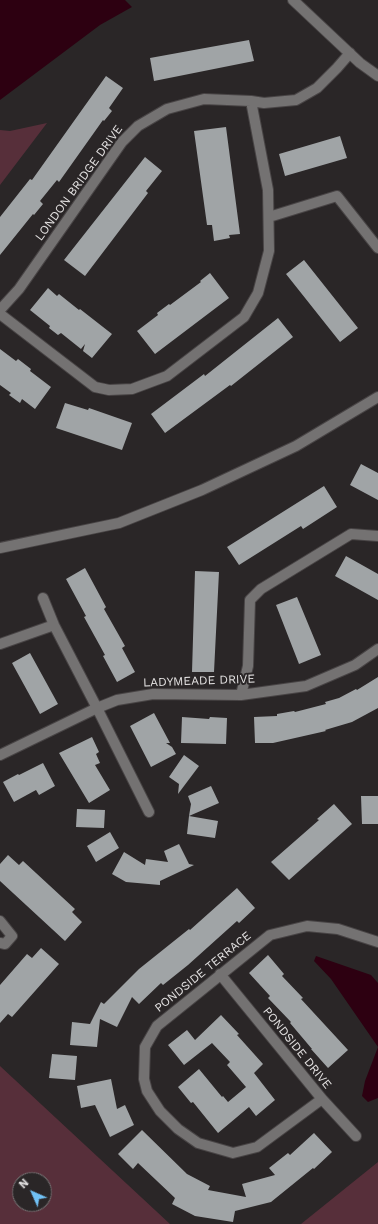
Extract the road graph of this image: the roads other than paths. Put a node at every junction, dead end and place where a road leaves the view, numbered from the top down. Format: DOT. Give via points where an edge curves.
graph roads {
  1 [pos="293,0"];
  2 [pos="350,53"];
  3 [pos="378,76"];
  4 [pos="250,101"];
  5 [pos="269,217"];
  6 [pos="378,248"];
  7 [pos="0,310"];
  8 [pos="0,314"];
  9 [pos="378,398"];
  10 [pos="378,536"];
  11 [pos="0,548"];
  12 [pos="43,598"];
  13 [pos="54,625"];
  14 [pos="0,644"];
  15 [pos="378,649"];
  16 [pos="241,695"];
  17 [pos="97,708"];
  18 [pos="0,755"];
  19 [pos="149,812"];
  20 [pos="0,921"];
  21 [pos="378,942"];
  22 [pos="0,943"];
  23 [pos="220,974"];
  24 [pos="322,1099"];
  25 [pos="356,1136"];
  1 -- 2 [label="street"];
  2 -- 3 [label="street"];
  2 -- 4 [label="street, LONDON BRIDGE DRIVE" via="317,88 296,100 264,103"];
  4 -- 5 [label="street" via="268,190"];
  4 -- 7 [label="street, LONDON BRIDGE DRIVE" via="204,99 167,109 138,126 122,142 19,289"];
  5 -- 6 [label="street" via="337,196"];
  5 -- 8 [label="street" via="269,250 258,293 244,317 167,376 132,389 110,390 95,387"];
  9 -- 11 [label="street" via="296,446 202,490 119,522"];
  10 -- 16 [label="street" via="351,534 261,589 250,600 248,666"];
  12 -- 13 [label="street"];
  13 -- 14 [label="street"];
  13 -- 17 [label="street"];
  15 -- 16 [label="street, LADYMEADE DRIVE" via="355,665 306,686"];
  16 -- 17 [label="street, LADYMEADE DRIVE" via="153,694 117,700"];
  17 -- 18 [label="street, LADYMEADE DRIVE"];
  17 -- 19 [label="street"];
  20 -- 22 [label="street" via="12,936 5,944"];
  21 -- 23 [label="street, PONDSIDE TERRACE" via="338,928 307,926 270,935"];
  23 -- 24 [label="street, PONDSIDE DRIVE"];
  23 -- 24 [label="street, PONDSIDE TERRACE" via="157,1026 145,1047 144,1079 147,1091 160,1111 198,1144 233,1153 257,1147"];
  24 -- 25 [label="street, PONDSIDE DRIVE"];
}
